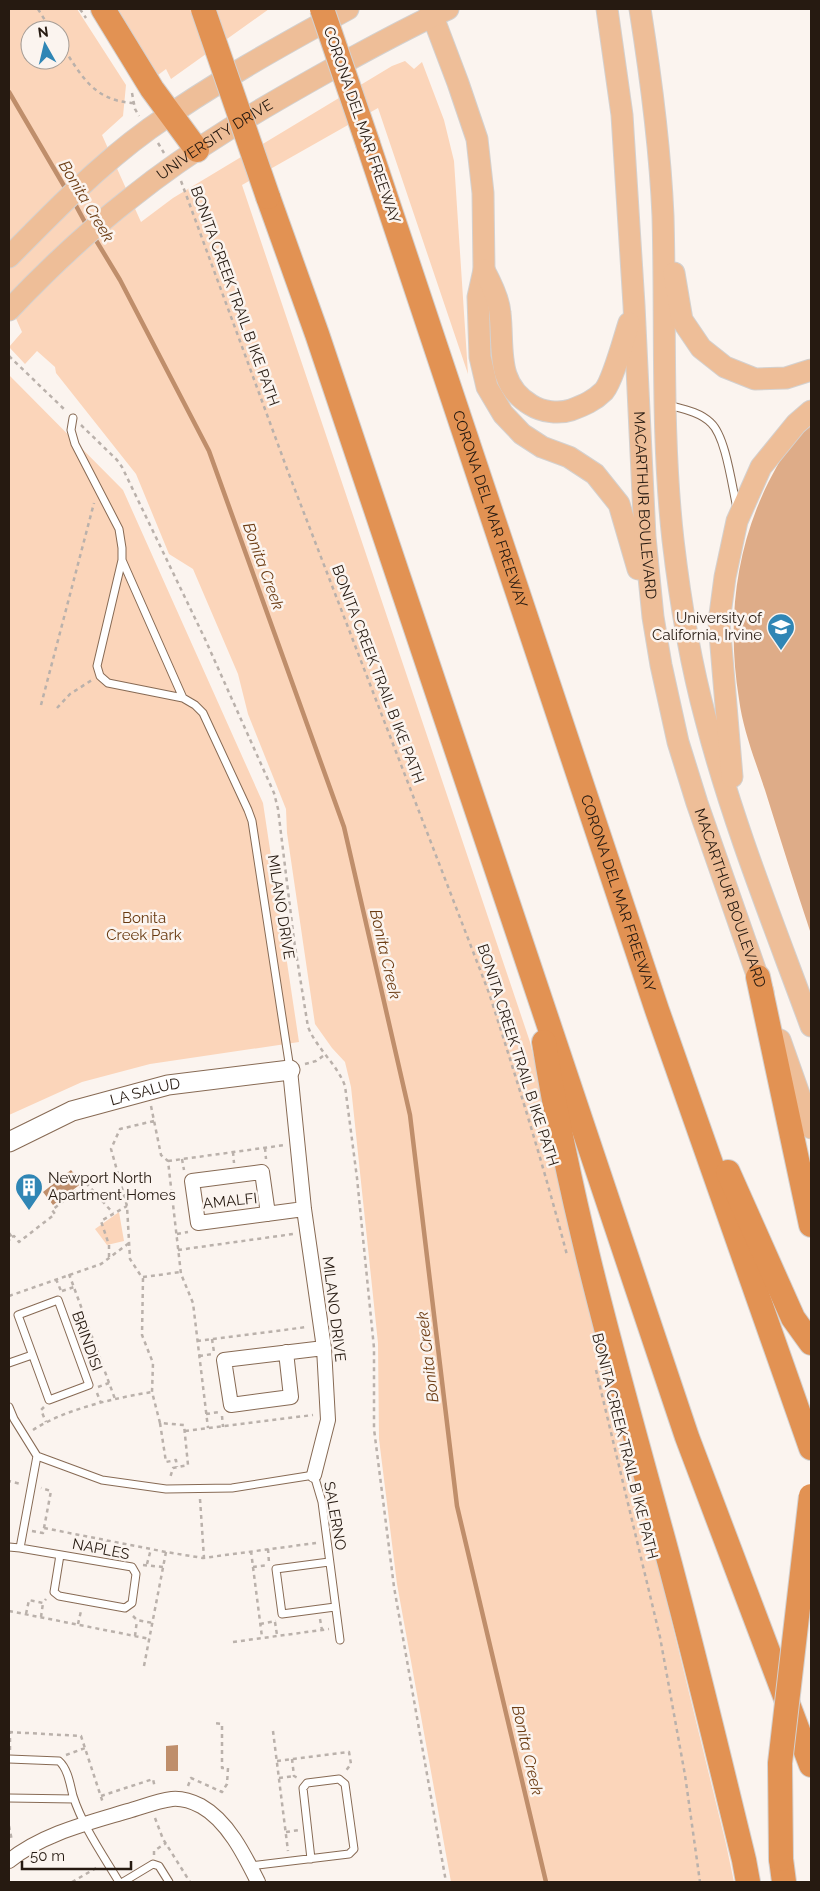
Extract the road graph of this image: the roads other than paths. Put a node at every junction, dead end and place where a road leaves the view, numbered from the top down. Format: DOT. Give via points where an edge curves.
graph roads {
  1 [pos="103,9"];
  2 [pos="203,9"];
  3 [pos="322,9"];
  4 [pos="348,9"];
  5 [pos="607,9"];
  6 [pos="640,9"];
  7 [pos="437,11"];
  8 [pos="172,114"];
  9 [pos="197,150"];
  10 [pos="9,257"];
  11 [pos="484,270"];
  12 [pos="670,283"];
  13 [pos="634,305"];
  14 [pos="11,308"];
  15 [pos="811,370"];
  16 [pos="666,404"];
  17 [pos="811,411"];
  18 [pos="73,418"];
  19 [pos="739,517"];
  20 [pos="122,560"];
  21 [pos="653,617"];
  22 [pos="183,698"];
  23 [pos="736,819"];
  24 [pos="533,973"];
  25 [pos="758,977"];
  26 [pos="657,1010"];
  27 [pos="811,1026"];
  28 [pos="290,1070"];
  29 [pos="811,1128"];
  30 [pos="9,1142"];
  31 [pos="304,1209"];
  32 [pos="268,1214"];
  33 [pos="811,1225"];
  34 [pos="811,1343"];
  35 [pos="324,1348"];
  36 [pos="286,1352"];
  37 [pos="32,1355"];
  38 [pos="9,1363"];
  39 [pos="9,1407"];
  40 [pos="811,1448"];
  41 [pos="38,1456"];
  42 [pos="314,1475"];
  43 [pos="811,1496"];
  44 [pos="9,1547"];
  45 [pos="20,1548"];
  46 [pos="60,1555"];
  47 [pos="329,1562"];
  48 [pos="335,1607"];
  49 [pos="340,1640"];
  50 [pos="9,1759"];
  51 [pos="811,1765"];
  52 [pos="9,1798"];
  53 [pos="74,1799"];
  54 [pos="86,1824"];
  55 [pos="311,1859"];
  56 [pos="9,1861"];
  57 [pos="250,1866"];
  58 [pos="119,1882"];
  59 [pos="123,1882"];
  60 [pos="169,1882"];
  61 [pos="258,1882"];
  62 [pos="748,1882"];
  63 [pos="784,1882"];
  1 -- 8 [label="highway" via="152,89"];
  2 -- 24 [label="highway, bridge" via="317,334"];
  3 -- 26 [label="highway, CORONA DEL MAR FREEWAY, bridge"];
  4 -- 8 [label="main road" via="276,49"];
  5 -- 13 [label="main road, MACARTHUR BOULEVARD" via="622,115"];
  6 -- 12 [label="main road, MACARTHUR BOULEVARD" via="653,90"];
  7 -- 9 [label="main road, UNIVERSITY DRIVE" via="294,90"];
  7 -- 11 [label="main road" via="477,139 483,193"];
  8 -- 9 [label="highway"];
  8 -- 10 [label="main road" via="77,189"];
  9 -- 14 [label="main road, UNIVERSITY DRIVE" via="132,196"];
  11 -- 13 [label="main road" via="500,311 501,352 507,380 516,394 539,410 564,412 588,404 605,390 620,354"];
  11 -- 21 [label="main road" via="478,297 480,357 487,387 503,414 522,434 595,474 619,504"];
  12 -- 15 [label="main road" via="682,320 701,348 725,367 755,379 786,378"];
  12 -- 16 [label="main road, MACARTHUR BOULEVARD"];
  13 -- 21 [label="main road, MACARTHUR BOULEVARD" via="645,537"];
  16 -- 19 [label="lane" via="711,422 722,443"];
  16 -- 23 [label="main road, MACARTHUR BOULEVARD" via="666,463 681,602 706,719"];
  17 -- 19 [label="main road" via="796,424 761,467"];
  18 -- 20 [label="lane" via="71,430 75,444 119,529"];
  19 -- 23 [label="main road" via="725,577 719,622"];
  20 -- 22 [label="lane"];
  20 -- 22 [label="lane" via="97,666 100,676 108,683"];
  21 -- 25 [label="main road, MACARTHUR BOULEVARD" via="678,742"];
  22 -- 28 [label="lane, MILANO DRIVE" via="203,713 252,822"];
  23 -- 27 [label="main road, MACARTHUR BOULEVARD"];
  24 -- 51 [label="highway" via="687,1437"];
  24 -- 62 [label="highway" via="569,1174 614,1358 687,1628"];
  25 -- 29 [label="main road, MACARTHUR BOULEVARD"];
  25 -- 33 [label="highway"];
  26 -- 34 [label="highway" via="793,1318"];
  26 -- 40 [label="highway"];
  28 -- 30 [label="street, LA SALUD" via="168,1085 72,1111"];
  28 -- 31 [label="street, MILANO DRIVE"];
  31 -- 32 [label="street, AMALFI"];
  31 -- 35 [label="street, MILANO DRIVE"];
  32 -- 32 [label="street, AMALFI" via="198,1223 192,1181 262,1172"];
  35 -- 36 [label="street"];
  35 -- 42 [label="street, MILANO DRIVE" via="328,1420"];
  36 -- 36 [label="street" via="224,1360 231,1404 291,1397"];
  37 -- 37 [label="lane, BRINDISI" via="49,1400 89,1385 58,1300 18,1315"];
  37 -- 38 [label="lane"];
  39 -- 41 [label="lane"];
  41 -- 42 [label="lane" via="102,1480 167,1489 232,1488"];
  41 -- 45 [label="lane"];
  42 -- 47 [label="lane, SALERNO" via="322,1502"];
  43 -- 63 [label="highway, bridge" via="780,1763"];
  44 -- 45 [label="lane, NAPLES"];
  45 -- 46 [label="lane, NAPLES"];
  46 -- 46 [label="lane, NAPLES" via="132,1567 136,1574 132,1603 125,1608 59,1596 54,1591"];
  47 -- 48 [label="lane, SALERNO"];
  47 -- 48 [label="lane, SALERNO" via="276,1569 282,1614"];
  48 -- 49 [label="lane, SALERNO"];
  50 -- 53 [label="lane" via="59,1761 64,1766"];
  52 -- 53 [label="lane"];
  53 -- 54 [label="lane"];
  54 -- 56 [label="street" via="38,1842"];
  54 -- 57 [label="street" via="154,1798 184,1800 211,1813 228,1831"];
  54 -- 58 [label="lane"];
  55 -- 55 [label="lane" via="350,1854 354,1848 345,1784 339,1779 307,1783 303,1788"];
  55 -- 57 [label="lane"];
  57 -- 61 [label="street"];
  59 -- 60 [label="lane" via="153,1864 159,1866"];
}
